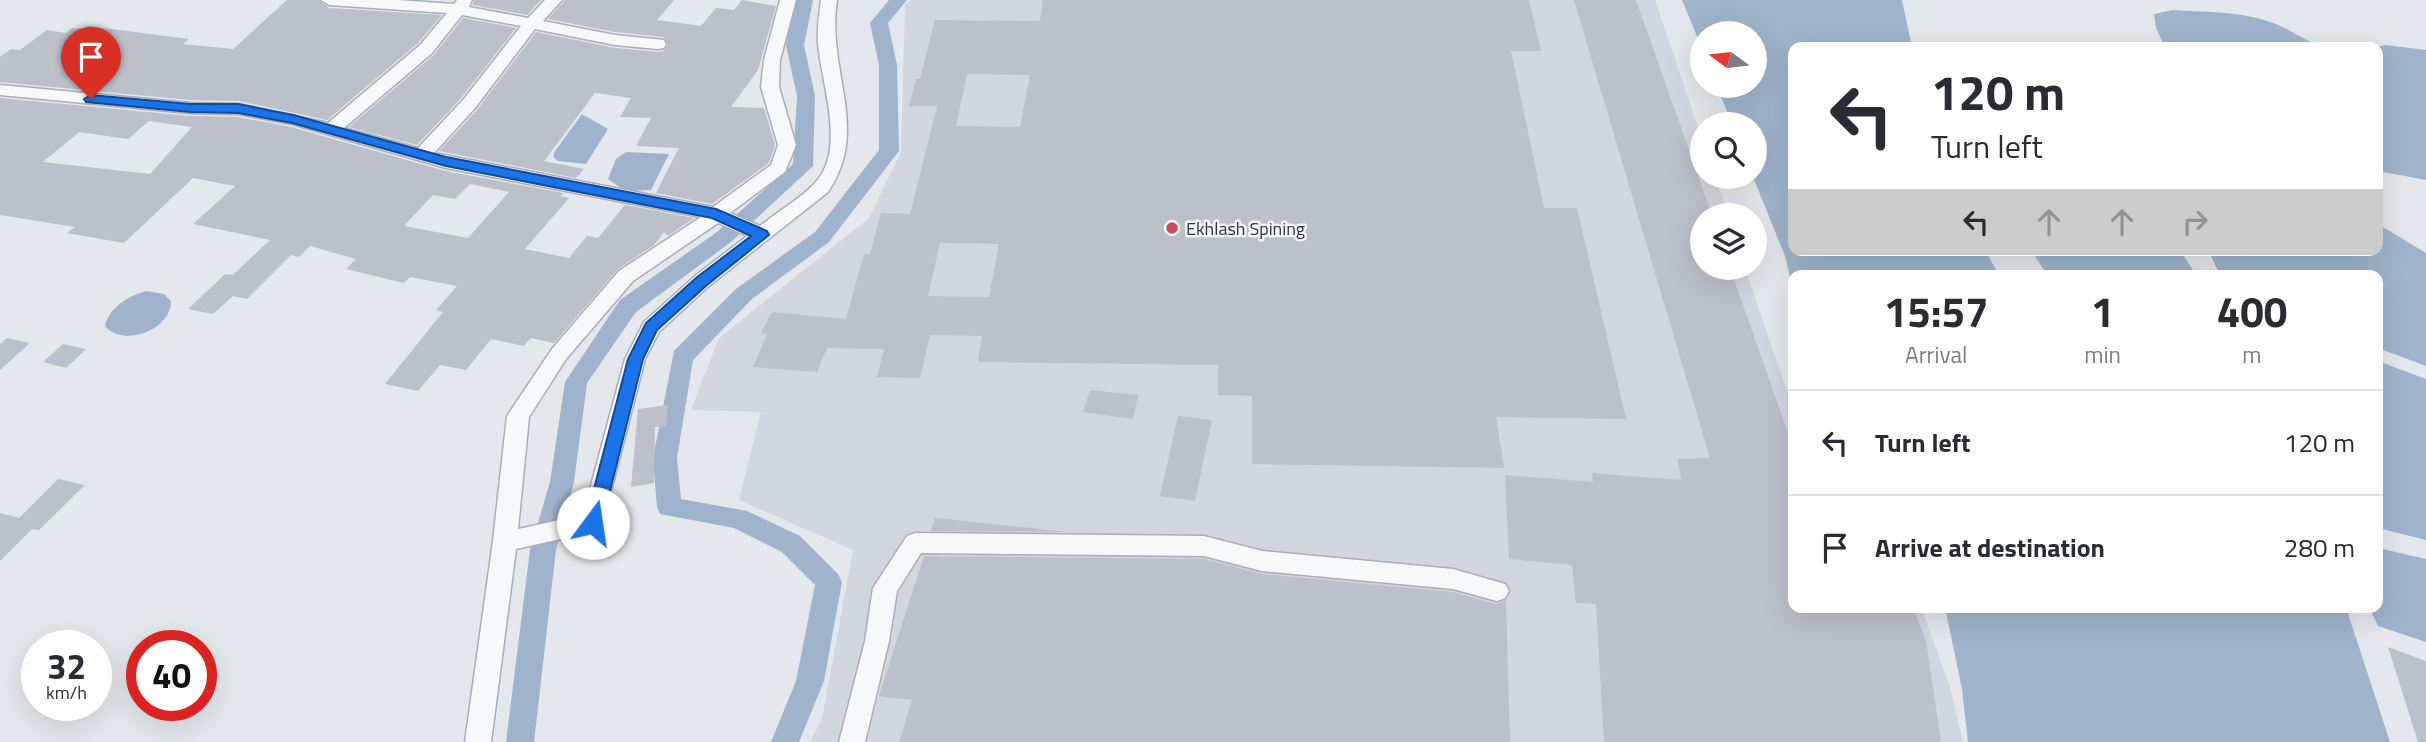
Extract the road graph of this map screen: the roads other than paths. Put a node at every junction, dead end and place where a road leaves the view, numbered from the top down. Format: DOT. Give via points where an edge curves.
graph roads {
  1 [pos="329,0"];
  2 [pos="554,0"];
  3 [pos="788,0"];
  4 [pos="829,0"];
  5 [pos="461,4"];
  6 [pos="530,25"];
  7 [pos="658,44"];
  8 [pos="0,90"];
  9 [pos="332,129"];
  10 [pos="423,155"];
  11 [pos="720,214"];
  12 [pos="762,235"];
  13 [pos="506,541"];
  14 [pos="1497,591"];
  15 [pos="478,742"];
  16 [pos="852,742"];
  1 -- 5 [label="street"];
  2 -- 6 [label="street"];
  3 -- 11 [label="street" via="772,60 770,87 786,145 779,168"];
  4 -- 12 [label="street" via="826,53 839,130 833,168 821,188"];
  5 -- 6 [label="street"];
  5 -- 9 [label="street" via="426,48"];
  6 -- 7 [label="street"];
  6 -- 10 [label="street" via="470,104"];
  8 -- 9 [label="street" via="190,108 238,108"];
  9 -- 10 [label="street"];
  10 -- 11 [label="street"];
  11 -- 12 [label="street"];
  11 -- 13 [label="street" via="626,276 559,354 518,416"];
  12 -- 13 [label="street" via="651,327 635,359 593,523"];
  13 -- 15 [label="street"];
  14 -- 16 [label="street" via="1453,579 1262,561 1205,546 915,543 885,588"];
}
